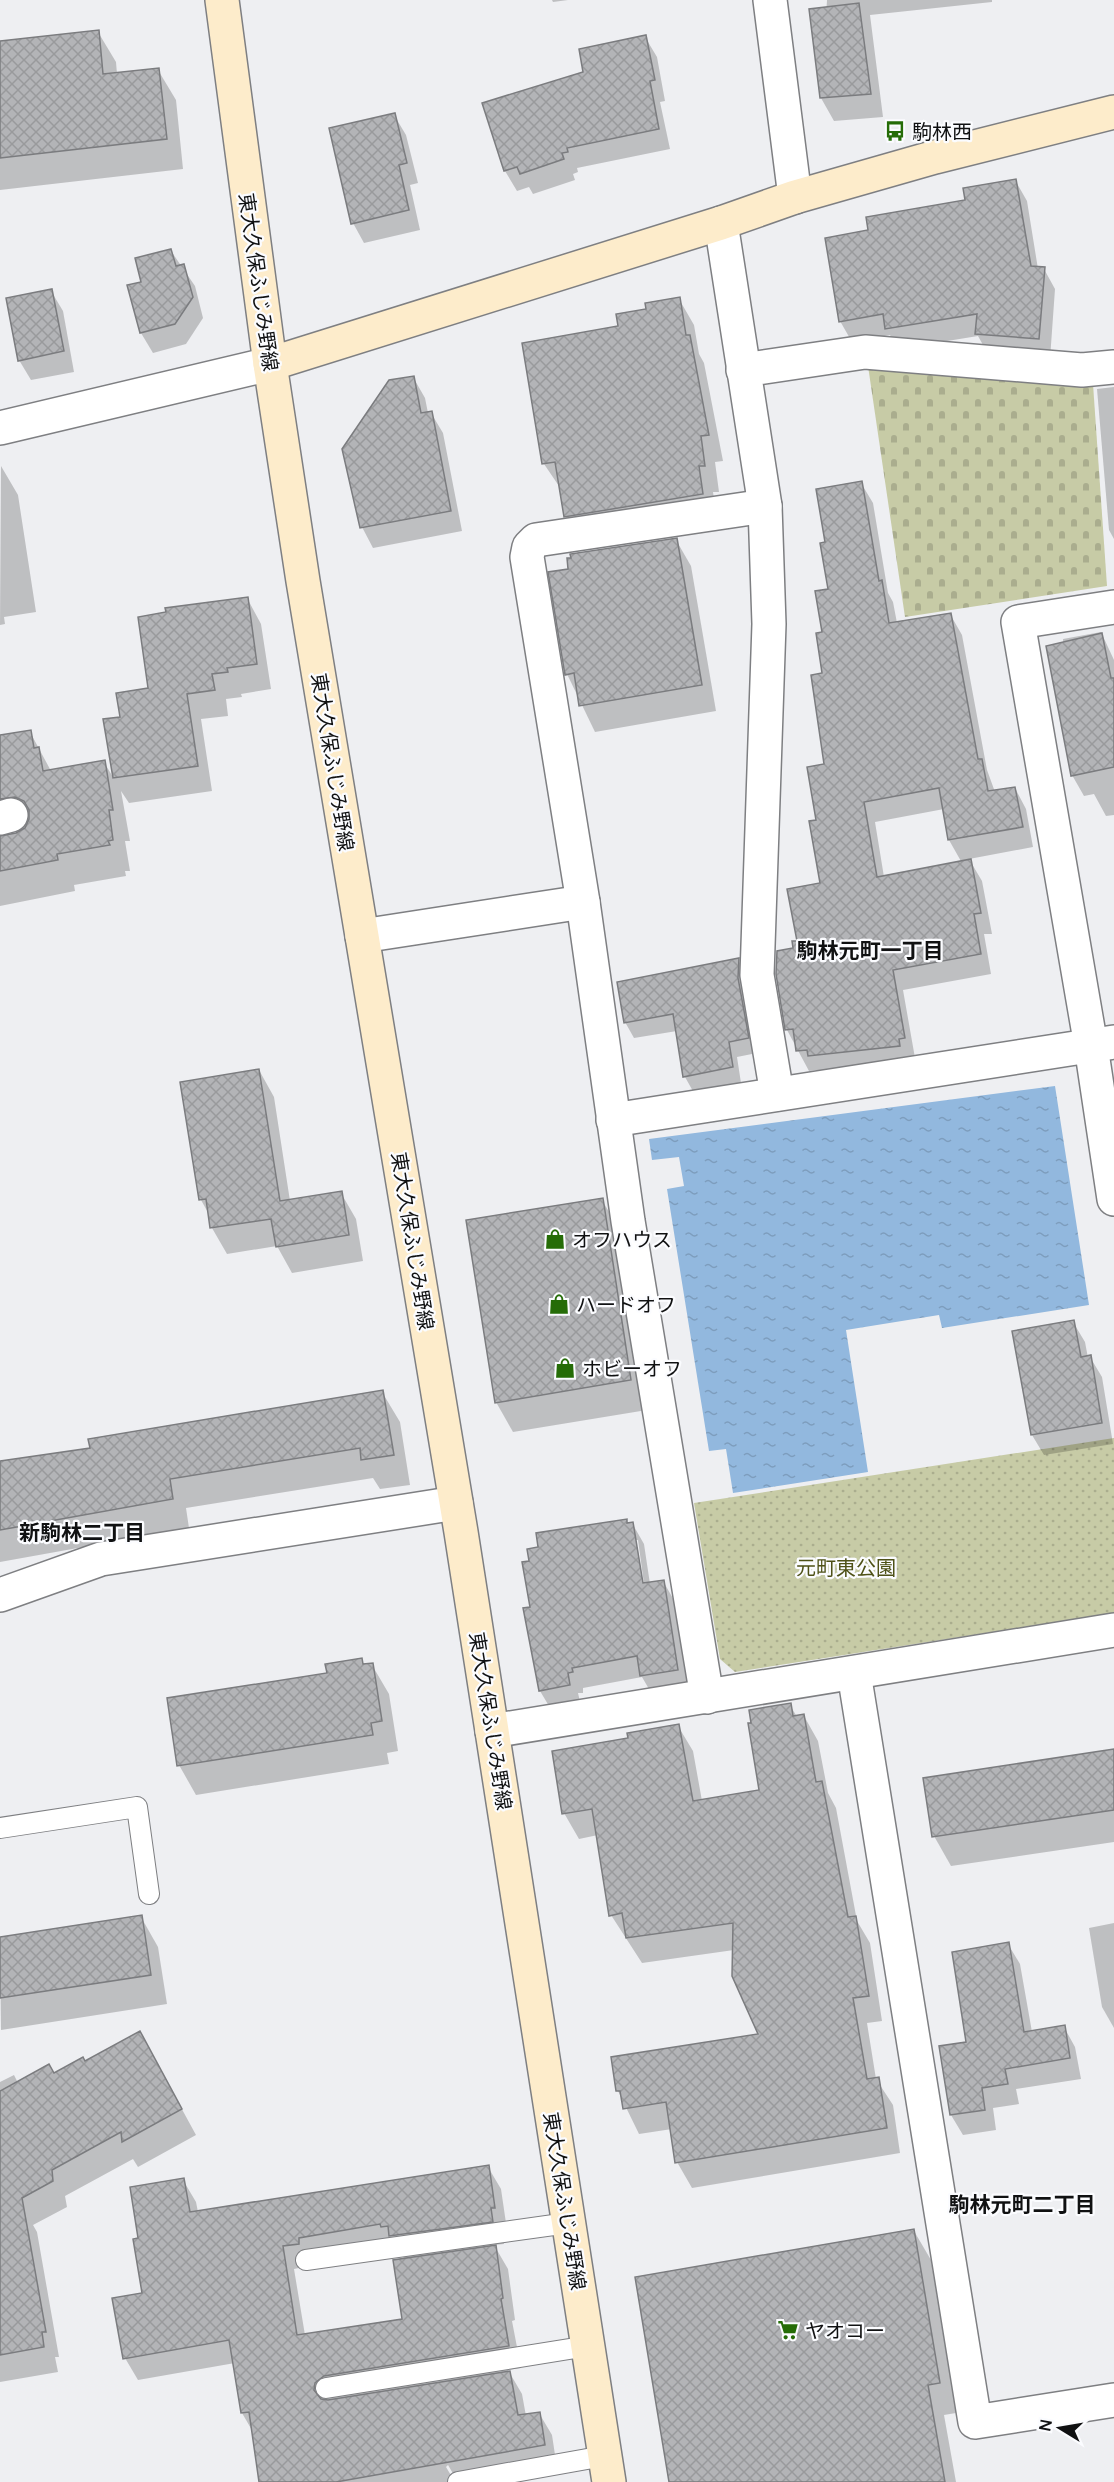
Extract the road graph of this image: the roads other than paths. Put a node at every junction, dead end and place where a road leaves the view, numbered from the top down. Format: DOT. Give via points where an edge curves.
graph roads {
  1 [pos="222,0"];
  2 [pos="770,0"];
  3 [pos="1114,112"];
  4 [pos="795,197"];
  5 [pos="721,223"];
  6 [pos="270,364"];
  7 [pos="1114,367"];
  8 [pos="743,370"];
  9 [pos="0,428"];
  10 [pos="765,506"];
  11 [pos="1114,607"];
  12 [pos="583,902"];
  13 [pos="362,936"];
  14 [pos="1102,1044"];
  15 [pos="777,1095"];
  16 [pos="613,1120"];
  17 [pos="1114,1200"];
  18 [pos="456,1503"];
  19 [pos="0,1595"];
  20 [pos="1114,1630"];
  21 [pos="854,1673"];
  22 [pos="707,1697"];
  23 [pos="492,1731"];
  24 [pos="0,1828"];
  25 [pos="149,1894"];
  26 [pos="568,2223"];
  27 [pos="306,2260"];
  28 [pos="588,2346"];
  29 [pos="326,2388"];
  30 [pos="1114,2400"];
  31 [pos="607,2469"];
  32 [pos="458,2482"];
  1 -- 6 [label="main road, 東大久保ふじみ野線"];
  2 -- 4 [label="street"];
  3 -- 4 [label="main road"];
  4 -- 5 [label="main road"];
  5 -- 6 [label="main road"];
  5 -- 8 [label="street"];
  6 -- 9 [label="street"];
  6 -- 13 [label="main road, 東大久保ふじみ野線"];
  7 -- 8 [label="street" via="1082,370 866,352"];
  8 -- 10 [label="street"];
  10 -- 12 [label="street" via="536,540 529,547 526,557"];
  10 -- 15 [label="street" via="769,624 758,975"];
  11 -- 14 [label="street" via="1018,622"];
  12 -- 13 [label="street"];
  12 -- 16 [label="street"];
  13 -- 18 [label="main road, 東大久保ふじみ野線"];
  14 -- 15 [label="street"];
  14 -- 17 [label="street"];
  15 -- 16 [label="street"];
  16 -- 22 [label="street"];
  18 -- 19 [label="street" via="101,1559"];
  18 -- 23 [label="main road, 東大久保ふじみ野線"];
  20 -- 21 [label="street"];
  21 -- 22 [label="street"];
  21 -- 30 [label="street" via="975,2422"];
  22 -- 23 [label="street"];
  23 -- 26 [label="main road, 東大久保ふじみ野線"];
  24 -- 25 [label="lane" via="137,1807"];
  26 -- 27 [label="lane"];
  26 -- 28 [label="main road, 東大久保ふじみ野線"];
  28 -- 29 [label="lane"];
  28 -- 31 [label="main road, 東大久保ふじみ野線"];
  31 -- 32 [label="lane"];
}
